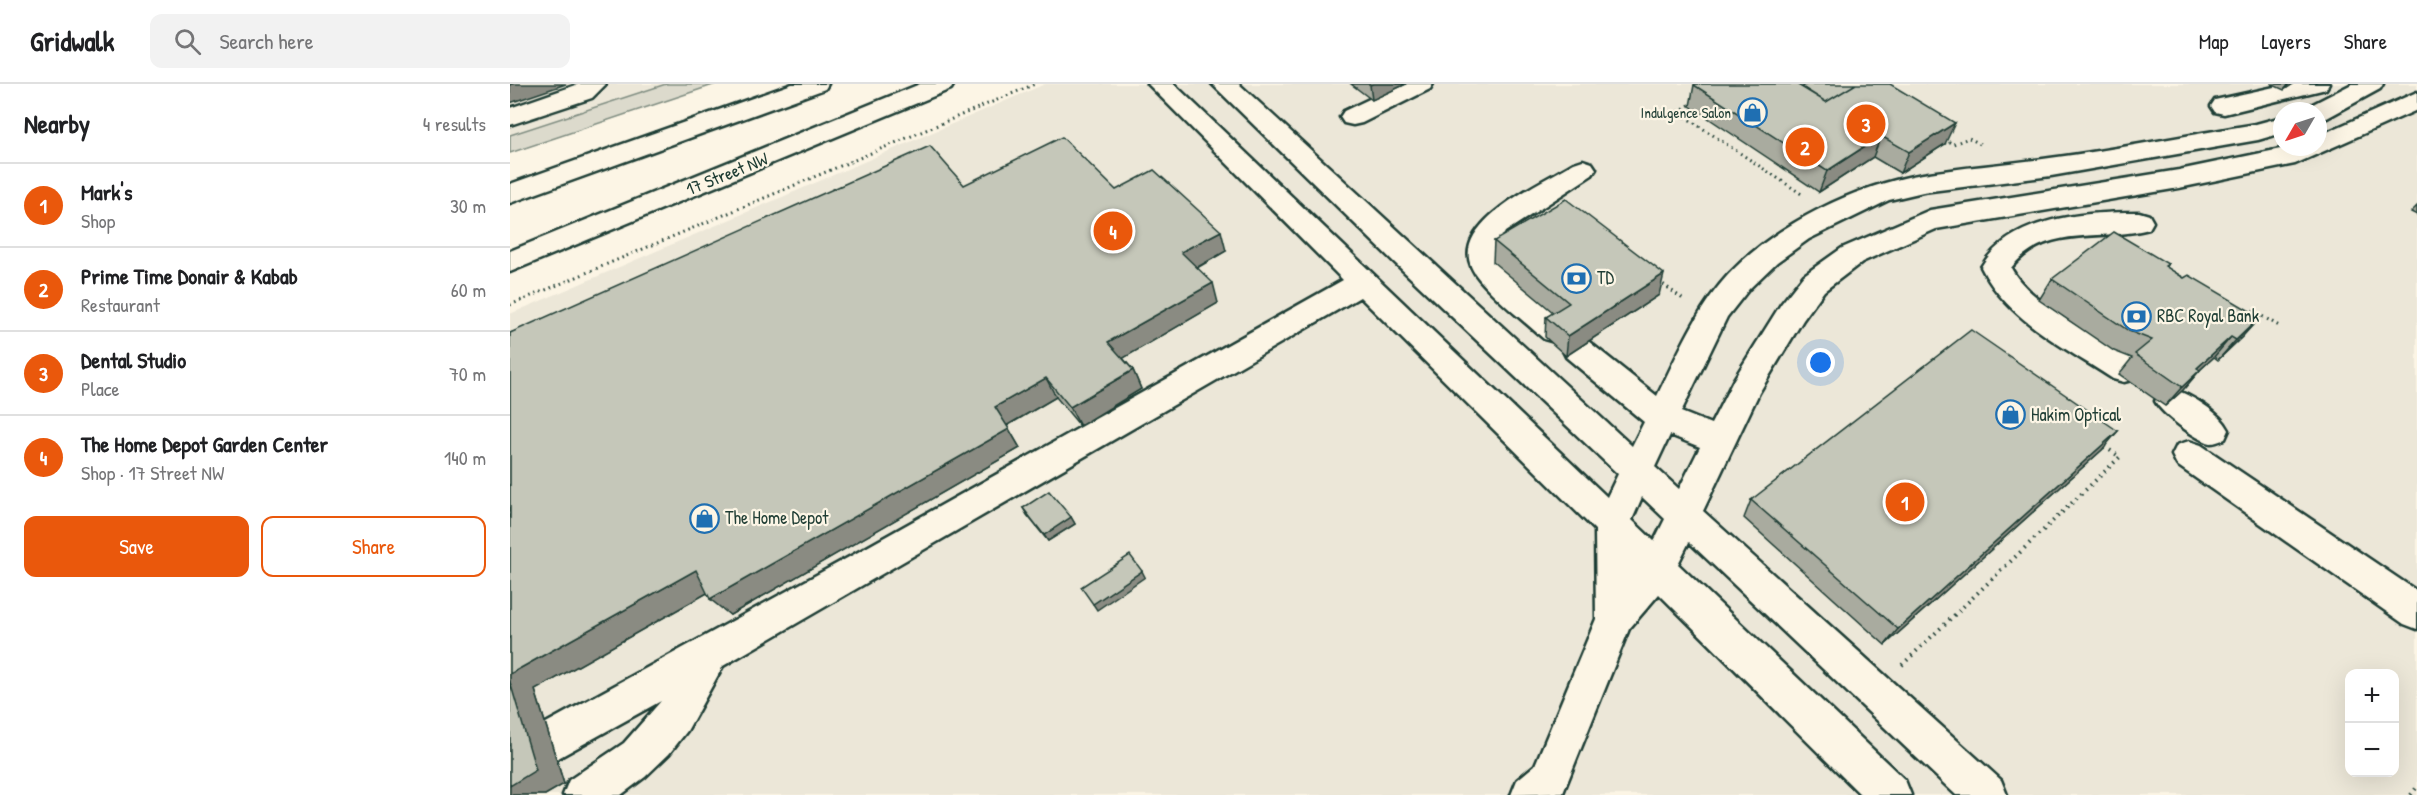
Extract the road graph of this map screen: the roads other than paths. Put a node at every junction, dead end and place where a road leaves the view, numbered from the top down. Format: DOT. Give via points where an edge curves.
graph roads {
  1 [pos="594,84"];
  2 [pos="816,84"];
  3 [pos="886,84"];
  4 [pos="942,84"];
  5 [pos="1160,84"];
  6 [pos="1224,84"];
  7 [pos="1421,84"];
  8 [pos="2317,84"];
  9 [pos="2371,84"];
  10 [pos="1360,92"];
  11 [pos="2417,100"];
  12 [pos="2224,106"];
  13 [pos="2327,107"];
  14 [pos="510,117"];
  15 [pos="2273,128"];
  16 [pos="2327,143"];
  17 [pos="2292,156"];
  18 [pos="1583,169"];
  19 [pos="510,194"];
  20 [pos="2139,222"];
  21 [pos="511,262"];
  22 [pos="1362,282"];
  23 [pos="2124,370"];
  24 [pos="2171,401"];
  25 [pos="1663,419"];
  26 [pos="2213,430"];
  27 [pos="1721,441"];
  28 [pos="2189,455"];
  29 [pos="1636,471"];
  30 [pos="1682,514"];
  31 [pos="1612,525"];
  32 [pos="1658,569"];
  33 [pos="2417,612"];
  34 [pos="1615,619"];
  35 [pos="709,654"];
  36 [pos="551,742"];
  37 [pos="584,795"];
  38 [pos="1532,795"];
  39 [pos="1890,795"];
  40 [pos="1986,795"];
  1 -- 14 [label="main road" via="583,93"];
  2 -- 19 [label="main road"];
  3 -- 21 [label="main road" via="800,120"];
  4 -- 21 [label="main road, 17 Street NW"];
  5 -- 22 [label="main road"];
  6 -- 29 [label="main road"];
  7 -- 10 [label="main road" via="1344,110"];
  8 -- 12 [label="main road"];
  9 -- 13 [label="main road"];
  11 -- 16 [label="main road"];
  15 -- 25 [label="main road" via="2050,167 1923,183 1881,193 1841,210 1799,232 1739,282 1715,311"];
  17 -- 27 [label="main road" via="2179,179 1930,220 1862,250 1814,284 1792,312 1745,388"];
  18 -- 25 [label="main road" via="1495,225 1483,245 1484,264 1566,340"];
  20 -- 23 [label="main road" via="2061,228 2026,242 2001,257 1995,267 1998,278 2011,292"];
  22 -- 31 [label="main road"];
  22 -- 35 [label="main road"];
  24 -- 26 [label="main road"];
  25 -- 27 [label="main road"];
  25 -- 29 [label="main road"];
  27 -- 30 [label="main road"];
  28 -- 33 [label="main road"];
  29 -- 30 [label="main road"];
  29 -- 31 [label="main road"];
  30 -- 32 [label="main road"];
  30 -- 40 [label="main road"];
  31 -- 32 [label="main road"];
  31 -- 34 [label="main road"];
  32 -- 34 [label="main road"];
  32 -- 39 [label="main road"];
  34 -- 38 [label="main road" via="1549,779"];
  35 -- 36 [label="main road"];
  35 -- 37 [label="main road" via="684,702 646,750"];
}
